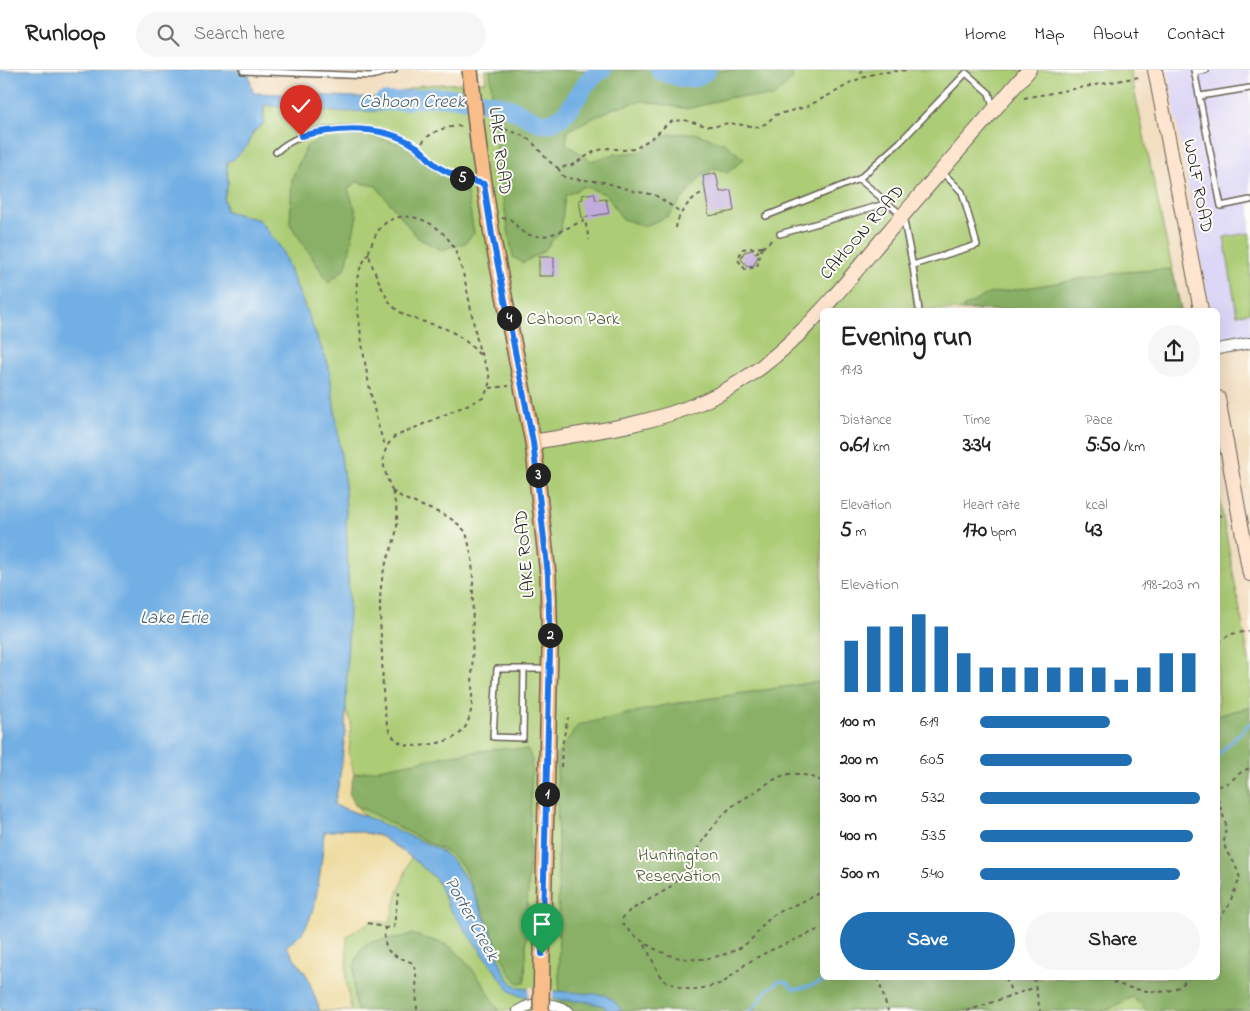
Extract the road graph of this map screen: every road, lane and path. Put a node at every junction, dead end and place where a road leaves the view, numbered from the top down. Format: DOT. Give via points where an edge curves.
graph roads {
  1 [pos="394,70"];
  2 [pos="470,70"];
  3 [pos="860,70"];
  4 [pos="908,70"];
  5 [pos="1029,70"];
  6 [pos="1155,70"];
  7 [pos="1206,70"];
  8 [pos="242,71"];
  9 [pos="1195,71"];
  10 [pos="293,72"];
  11 [pos="1139,77"];
  12 [pos="862,78"];
  13 [pos="1250,88"];
  14 [pos="1200,96"];
  15 [pos="1024,98"];
  16 [pos="994,109"];
  17 [pos="469,126"];
  18 [pos="487,126"];
  19 [pos="419,148"];
  20 [pos="276,152"];
  21 [pos="558,168"];
  22 [pos="941,171"];
  23 [pos="859,178"];
  24 [pos="484,184"];
  25 [pos="705,192"];
  26 [pos="1250,200"];
  27 [pos="888,203"];
  28 [pos="682,213"];
  29 [pos="766,216"];
  30 [pos="903,216"];
  31 [pos="500,219"];
  32 [pos="676,228"];
  33 [pos="780,234"];
  34 [pos="589,240"];
  35 [pos="762,247"];
  36 [pos="756,252"];
  37 [pos="369,253"];
  38 [pos="913,265"];
  39 [pos="824,308"];
  40 [pos="919,308"];
  41 [pos="1202,308"];
  42 [pos="820,313"];
  43 [pos="1250,343"];
  44 [pos="1220,349"];
  45 [pos="481,356"];
  46 [pos="509,386"];
  47 [pos="490,388"];
  48 [pos="1220,409"];
  49 [pos="533,442"];
  50 [pos="386,446"];
  51 [pos="392,491"];
  52 [pos="1225,515"];
  53 [pos="1220,516"];
  54 [pos="1250,574"];
  55 [pos="1250,631"];
  56 [pos="1220,641"];
  57 [pos="524,669"];
  58 [pos="550,669"];
  59 [pos="1250,768"];
  60 [pos="820,780"];
  61 [pos="1220,786"];
  62 [pos="1220,806"];
  63 [pos="820,893"];
  64 [pos="398,894"];
  65 [pos="1220,917"];
  66 [pos="368,923"];
  67 [pos="385,928"];
  68 [pos="820,929"];
  69 [pos="644,943"];
  70 [pos="879,980"];
  71 [pos="1007,980"];
  72 [pos="1034,980"];
  73 [pos="1110,980"];
  74 [pos="1186,980"];
  75 [pos="1036,986"];
  76 [pos="1012,994"];
  77 [pos="417,1011"];
  78 [pos="518,1011"];
  79 [pos="541,1011"];
  80 [pos="568,1011"];
  81 [pos="888,1011"];
  82 [pos="968,1011"];
  83 [pos="1040,1011"];
  1 -- 10 [label="lane" via="371,76"];
  2 -- 24 [label="main road, LAKE ROAD, bridge"];
  3 -- 12 [label="path"];
  4 -- 12 [label="path" via="876,73"];
  5 -- 16 [label="street, CAHOON ROAD"];
  6 -- 41 [label="street, WOLF ROAD"];
  7 -- 9 [label="lane"];
  8 -- 10 [label="lane"];
  9 -- 14 [label="lane"];
  11 -- 15 [label="path"];
  12 -- 21 [label="path" via="806,107 775,116 758,127 728,123 708,126 684,120 673,121 635,149 595,151 572,165"];
  13 -- 14 [label="lane"];
  14 -- 26 [label="lane" via="1221,206"];
  16 -- 22 [label="street, CAHOON ROAD"];
  16 -- 23 [label="lane" via="989,93 966,72 900,142"];
  17 -- 19 [label="path" via="439,130 424,140"];
  18 -- 21 [label="path" via="526,137"];
  19 -- 20 [label="lane" via="404,139 356,128 301,136"];
  19 -- 24 [label="lane" via="439,168"];
  21 -- 28 [label="path" via="566,178 604,182 655,195"];
  22 -- 30 [label="street, CAHOON ROAD"];
  22 -- 38 [label="lane" via="962,192 977,245"];
  23 -- 27 [label="lane"];
  23 -- 29 [label="lane"];
  24 -- 49 [label="main road, LAKE ROAD"];
  25 -- 28 [label="path" via="694,196"];
  27 -- 30 [label="lane"];
  27 -- 33 [label="lane"];
  28 -- 32 [label="path" via="676,220"];
  30 -- 38 [label="lane"];
  30 -- 39 [label="street, CAHOON ROAD"];
  31 -- 34 [label="path" via="510,219 524,233 539,236 561,232 585,220"];
  33 -- 35 [label="path"];
  35 -- 35 [label="path" via="742,249 738,260 745,269 757,267"];
  35 -- 36 [label="path"];
  37 -- 45 [label="path" via="391,304 402,313 451,331"];
  37 -- 45 [label="path" via="379,230 386,222 398,217 412,216 437,228 450,243 459,262"];
  37 -- 50 [label="path" via="358,273 357,298 367,370 379,429"];
  38 -- 40 [label="lane"];
  42 -- 49 [label="street, CAHOON ROAD" via="766,363 702,402 661,417"];
  43 -- 44 [label="street"];
  45 -- 47 [label="path" via="488,371"];
  46 -- 47 [label="path"];
  47 -- 50 [label="path" via="483,398 394,437"];
  48 -- 54 [label="street"];
  49 -- 58 [label="main road, LAKE ROAD" via="548,575"];
  50 -- 51 [label="path" via="384,465"];
  51 -- 51 [label="path" via="397,531 384,567 380,600 387,725 397,741 405,745 433,744 458,735 465,728 472,705 474,607 469,543 466,532 447,516"];
  52 -- 53 [label="path"];
  55 -- 56 [label="path" via="1231,634"];
  57 -- 57 [label="lane" via="497,669 493,737 523,738"];
  57 -- 58 [label="lane"];
  58 -- 79 [label="main road, LAKE ROAD, bridge"];
  59 -- 61 [label="path"];
  60 -- 69 [label="path" via="801,773 776,778 733,806 704,839 670,888 624,915 623,926"];
  62 -- 65 [label="path" via="1226,825 1226,851 1240,878 1227,909"];
  63 -- 69 [label="path" via="772,916 751,942 727,954 679,958"];
  64 -- 67 [label="path" via="394,927"];
  66 -- 67 [label="path"];
  67 -- 77 [label="path" via="384,942 388,951 396,958 414,963"];
  68 -- 69 [label="path" via="769,951 723,983 695,990 662,980"];
  70 -- 81 [label="path"];
  71 -- 76 [label="path"];
  72 -- 75 [label="path"];
  73 -- 74 [label="path" via="1126,988 1166,992"];
  75 -- 76 [label="path"];
  75 -- 83 [label="path"];
  76 -- 82 [label="path"];
  78 -- 80 [label="street" via="534,1004 548,1004"];
}
